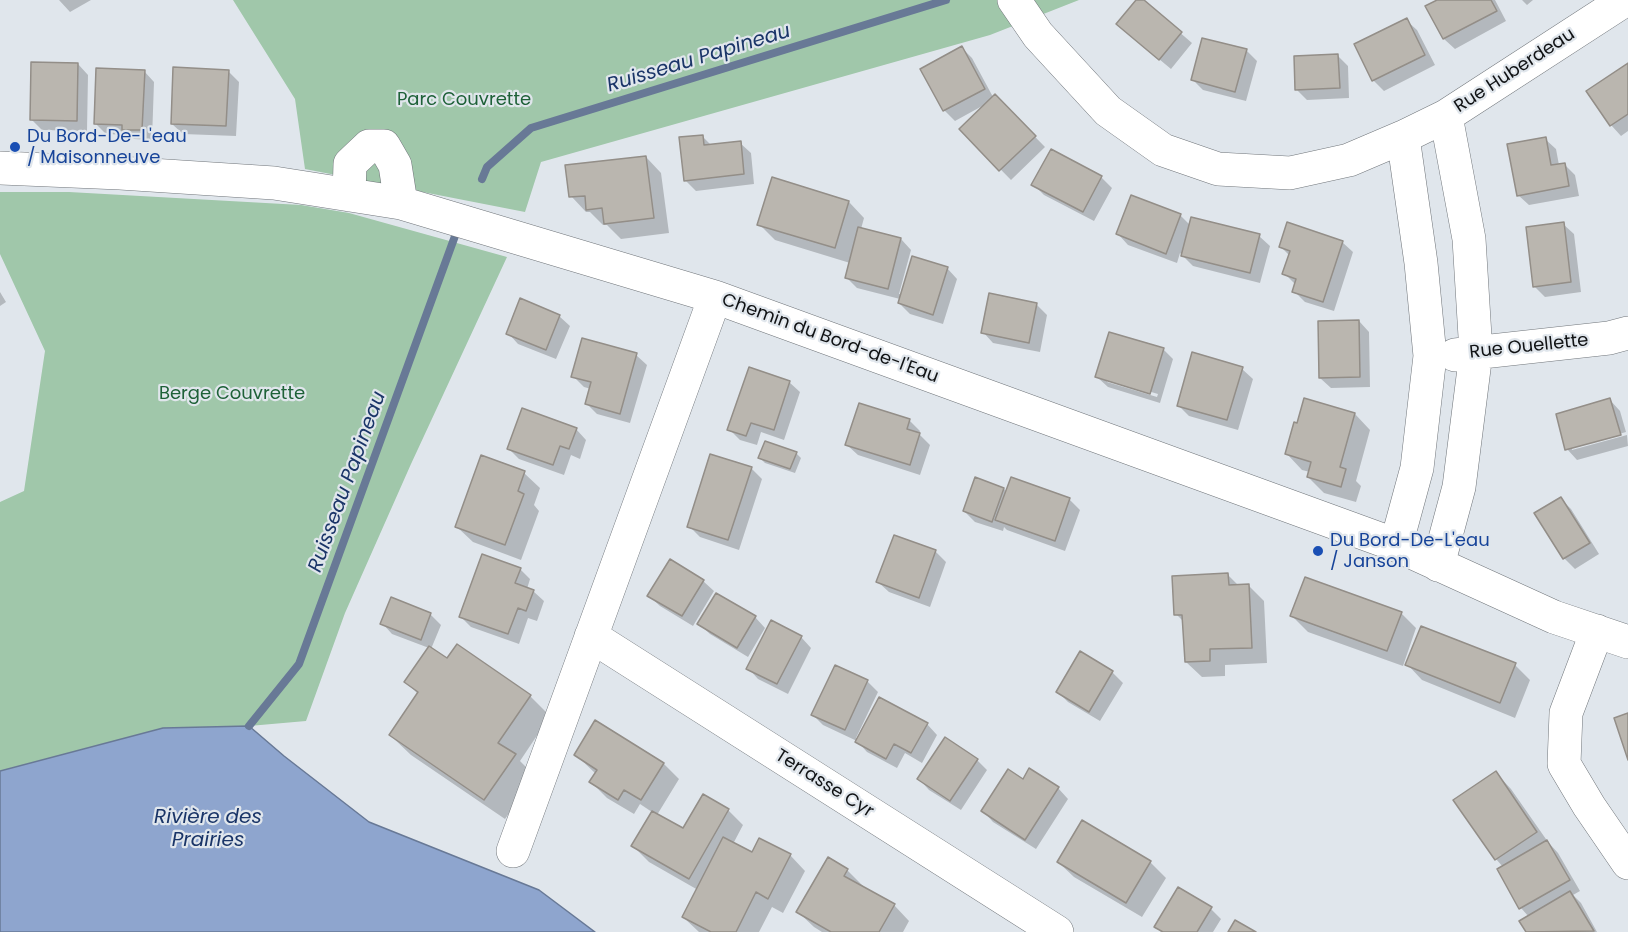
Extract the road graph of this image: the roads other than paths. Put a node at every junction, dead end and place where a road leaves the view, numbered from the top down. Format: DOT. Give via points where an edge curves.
graph roads {
  1 [pos="1014,0"];
  2 [pos="1625,0"];
  3 [pos="1446,116"];
  4 [pos="1403,137"];
  5 [pos="0,168"];
  6 [pos="349,195"];
  7 [pos="401,203"];
  8 [pos="715,297"];
  9 [pos="1628,333"];
  10 [pos="1476,353"];
  11 [pos="1430,356"];
  12 [pos="1395,544"];
  13 [pos="1438,565"];
  14 [pos="1597,631"];
  15 [pos="591,636"];
  16 [pos="1628,642"];
  17 [pos="513,851"];
  18 [pos="1628,863"];
  19 [pos="1057,932"];
  1 -- 4 [label="street, Rue Huberdeau" via="1038,35 1108,111 1163,150 1218,169 1290,173 1349,160"];
  2 -- 3 [label="street, Rue Huberdeau"];
  3 -- 4 [label="street, Rue Huberdeau"];
  3 -- 10 [label="street" via="1469,239"];
  4 -- 11 [label="street"];
  5 -- 6 [label="street, Chemin du Bord-de-l'Eau" via="274,183"];
  6 -- 7 [label="street, Chemin du Bord-de-l'Eau"];
  6 -- 7 [label="street" via="350,164 369,146 384,146 395,165"];
  7 -- 8 [label="street, Chemin du Bord-de-l'Eau"];
  8 -- 12 [label="street, Chemin du Bord-de-l'Eau"];
  8 -- 15 [label="street"];
  9 -- 10 [label="street, Rue Ouellette"];
  10 -- 11 [label="street, Rue Ouellette"];
  10 -- 13 [label="street" via="1459,487"];
  11 -- 12 [label="street" via="1417,468"];
  12 -- 13 [label="street, Chemin du Bord-de-l'Eau"];
  13 -- 14 [label="street, Chemin du Bord-de-l'Eau" via="1554,617"];
  14 -- 16 [label="street, Chemin du Bord-de-l'Eau"];
  14 -- 18 [label="street" via="1566,713 1564,764"];
  15 -- 17 [label="street"];
  15 -- 19 [label="street, Terrasse Cyr"];
}
